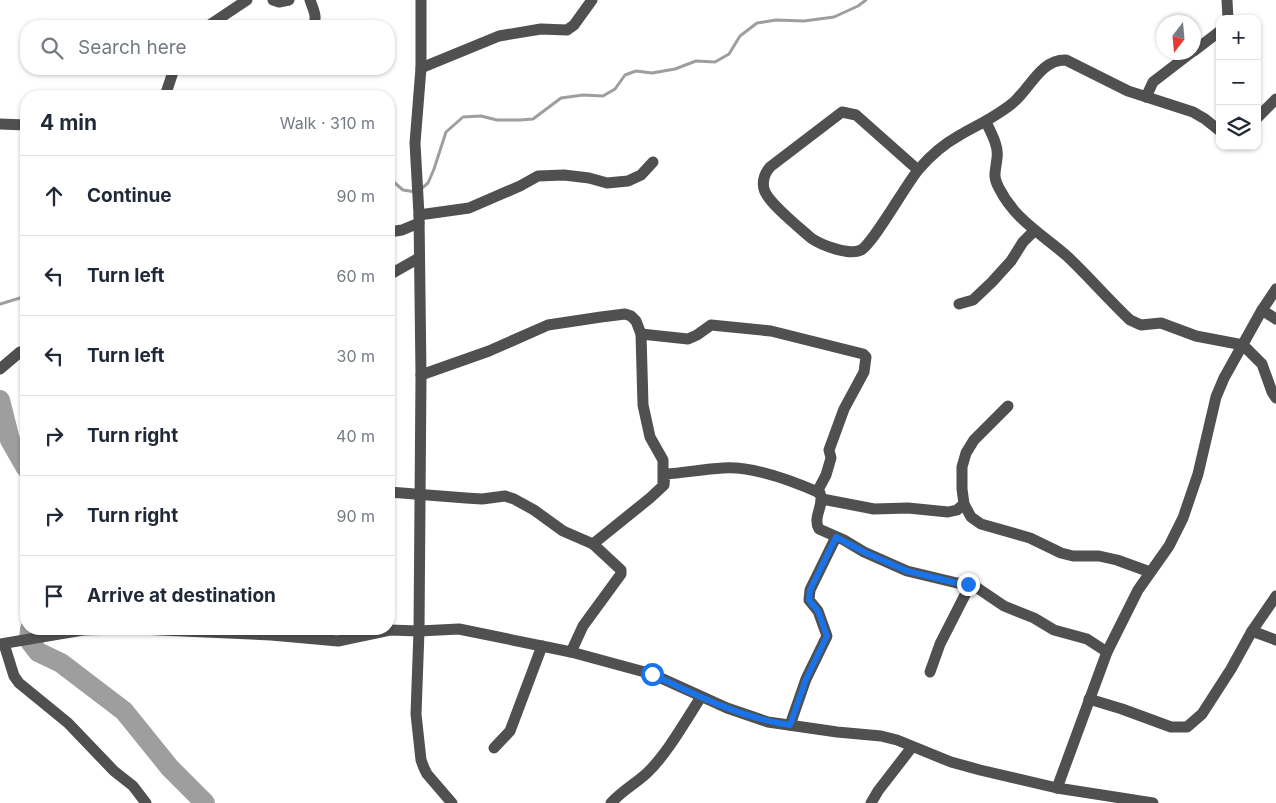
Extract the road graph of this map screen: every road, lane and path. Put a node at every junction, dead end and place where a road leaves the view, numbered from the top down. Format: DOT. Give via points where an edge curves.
graph roads {
  1 [pos="247,0"];
  2 [pos="273,0"];
  3 [pos="289,0"];
  4 [pos="310,0"];
  5 [pos="421,0"];
  6 [pos="592,0"];
  7 [pos="1227,0"];
  8 [pos="1228,15"];
  9 [pos="217,20"];
  10 [pos="315,20"];
  11 [pos="1216,34"];
  12 [pos="1201,46"];
  13 [pos="1182,60"];
  14 [pos="421,68"];
  15 [pos="172,75"];
  16 [pos="167,90"];
  17 [pos="1146,97"];
  18 [pos="1276,99"];
  19 [pos="1261,114"];
  20 [pos="986,122"];
  21 [pos="0,124"];
  22 [pos="20,125"];
  23 [pos="1216,128"];
  24 [pos="653,162"];
  25 [pos="918,170"];
  26 [pos="419,219"];
  27 [pos="395,231"];
  28 [pos="1034,231"];
  29 [pos="419,258"];
  30 [pos="395,272"];
  31 [pos="1276,289"];
  32 [pos="959,304"];
  33 [pos="1262,310"];
  34 [pos="1276,318"];
  35 [pos="641,334"];
  36 [pos="1243,345"];
  37 [pos="20,352"];
  38 [pos="0,369"];
  39 [pos="421,375"];
  40 [pos="1276,398"];
  41 [pos="1008,406"];
  42 [pos="664,486"];
  43 [pos="395,493"];
  44 [pos="420,495"];
  45 [pos="819,495"];
  46 [pos="964,504"];
  47 [pos="836,537"];
  48 [pos="593,544"];
  49 [pos="1150,572"];
  50 [pos="968,584"];
  51 [pos="1276,596"];
  52 [pos="395,630"];
  53 [pos="419,631"];
  54 [pos="1252,631"];
  55 [pos="55,635"];
  56 [pos="272,635"];
  57 [pos="366,635"];
  58 [pos="1276,640"];
  59 [pos="2,644"];
  60 [pos="542,646"];
  61 [pos="571,652"];
  62 [pos="1107,652"];
  63 [pos="930,672"];
  64 [pos="701,697"];
  65 [pos="1090,699"];
  66 [pos="790,725"];
  67 [pos="494,748"];
  68 [pos="912,748"];
  69 [pos="1057,788"];
  70 [pos="1146,802"];
  71 [pos="146,803"];
  72 [pos="452,803"];
  73 [pos="611,803"];
  74 [pos="871,803"];
  1 -- 9 [label="street"];
  2 -- 3 [label="street"];
  4 -- 10 [label="street"];
  5 -- 14 [label="street"];
  6 -- 14 [label="street" via="567,30 541,29 499,36"];
  7 -- 8 [label="street"];
  11 -- 12 [label="street"];
  13 -- 17 [label="street" via="1153,82"];
  14 -- 26 [label="street" via="414,143"];
  15 -- 16 [label="street"];
  17 -- 20 [label="street" via="1066,60 1058,60 1044,68 1015,100"];
  17 -- 23 [label="street" via="1193,112"];
  18 -- 19 [label="street"];
  20 -- 25 [label="street" via="943,146"];
  20 -- 28 [label="street" via="996,147 994,168 998,186 1009,206"];
  21 -- 22 [label="street"];
  24 -- 26 [label="street" via="641,175 628,181 607,183 589,178 538,176 470,208"];
  25 -- 25 [label="street" via="856,114 842,112 770,167 764,179 764,189 770,200 811,238 853,252 864,249"];
  26 -- 27 [label="street"];
  26 -- 29 [label="street"];
  28 -- 32 [label="street" via="992,282 973,300"];
  28 -- 36 [label="street" via="1052,243 1136,324 1161,323 1196,336"];
  29 -- 30 [label="street"];
  29 -- 39 [label="street"];
  31 -- 33 [label="street"];
  33 -- 34 [label="street"];
  33 -- 36 [label="street"];
  35 -- 39 [label="street" via="636,321 625,314 548,325"];
  35 -- 42 [label="street" via="643,405 650,437 663,460"];
  35 -- 45 [label="street" via="688,339 711,325 728,326 771,331 863,354 866,357 864,372 844,409 829,450 831,458"];
  36 -- 40 [label="street" via="1262,364"];
  36 -- 49 [label="street" via="1216,397 1198,474 1183,518 1169,546"];
  37 -- 38 [label="street"];
  39 -- 44 [label="street"];
  41 -- 46 [label="street" via="974,440 966,453 962,474"];
  42 -- 45 [label="street" via="665,474 723,468 778,477"];
  42 -- 48 [label="street"];
  43 -- 44 [label="street"];
  44 -- 48 [label="street" via="482,499 505,496"];
  44 -- 53 [label="street"];
  45 -- 46 [label="street" via="874,509 914,508 948,512"];
  45 -- 47 [label="street" via="816,524 819,529"];
  46 -- 49 [label="street" via="981,524 1030,538 1061,553 1099,556"];
  47 -- 50 [label="street" via="907,571"];
  47 -- 66 [label="street" via="810,590 809,600 818,611 827,636 806,679"];
  48 -- 61 [label="street" via="621,570 621,574 583,626"];
  49 -- 62 [label="street"];
  50 -- 62 [label="street" via="1004,606 1054,630 1087,639"];
  50 -- 63 [label="street"];
  51 -- 54 [label="street"];
  52 -- 53 [label="street"];
  53 -- 60 [label="street" via="459,629"];
  53 -- 72 [label="street" via="416,714 421,760 427,774"];
  54 -- 58 [label="street"];
  54 -- 65 [label="street" via="1202,714 1187,727 1171,727"];
  55 -- 59 [label="street"];
  56 -- 57 [label="street" via="338,641"];
  59 -- 71 [label="street" via="19,683 68,722"];
  60 -- 61 [label="street"];
  60 -- 67 [label="street" via="510,731"];
  61 -- 64 [label="street" via="652,674"];
  62 -- 65 [label="street"];
  64 -- 66 [label="street" via="757,719"];
  64 -- 73 [label="street" via="647,773"];
  65 -- 69 [label="street"];
  66 -- 68 [label="street" via="881,736"];
  68 -- 69 [label="street" via="980,770"];
  68 -- 74 [label="street"];
  69 -- 70 [label="street"];
}
